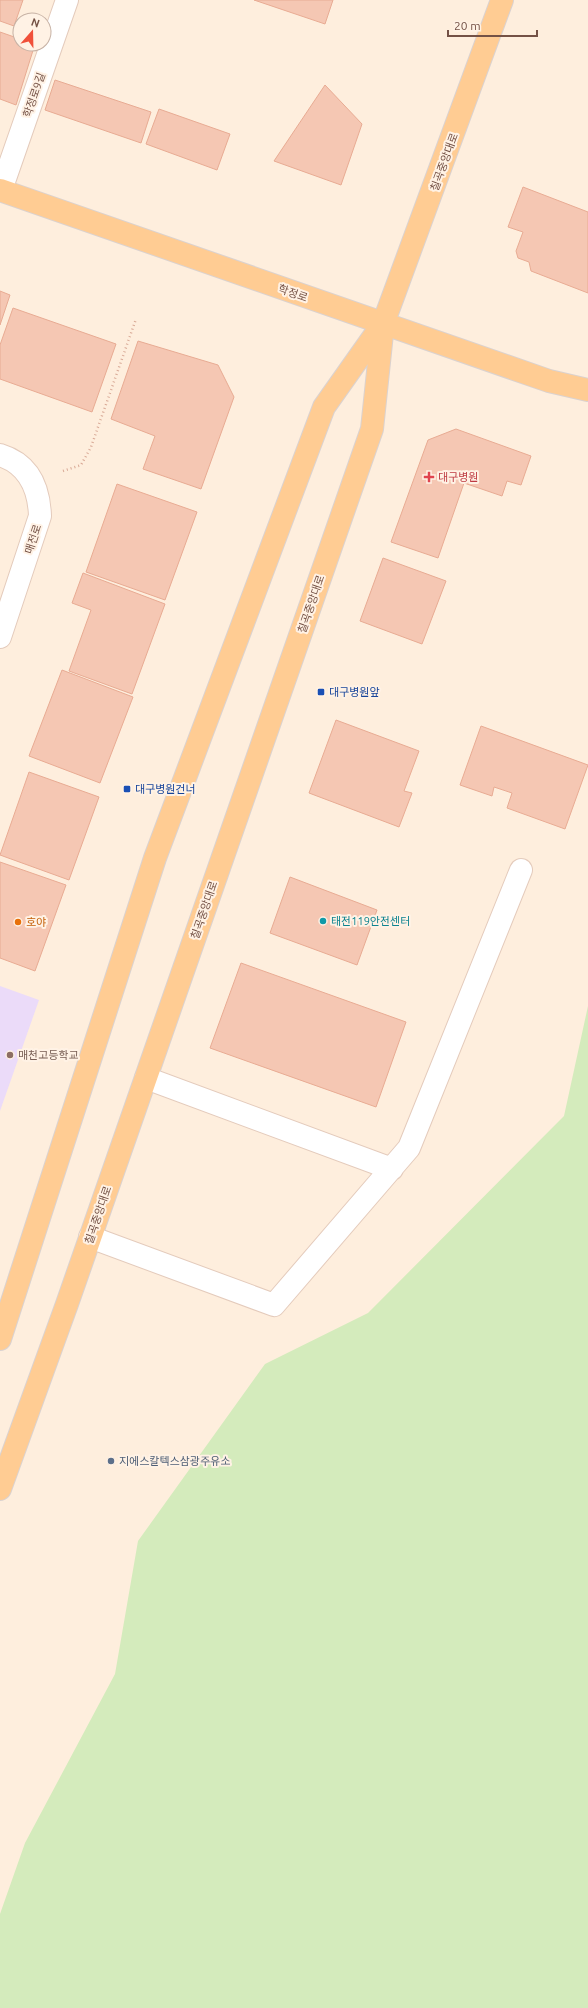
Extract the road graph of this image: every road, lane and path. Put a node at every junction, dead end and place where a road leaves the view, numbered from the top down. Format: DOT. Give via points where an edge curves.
graph roads {
  1 [pos="67,0"];
  2 [pos="502,0"];
  3 [pos="1,190"];
  4 [pos="136,319"];
  5 [pos="383,324"];
  6 [pos="588,390"];
  7 [pos="0,455"];
  8 [pos="63,471"];
  9 [pos="0,637"];
  10 [pos="521,870"];
  11 [pos="146,1078"];
  12 [pos="392,1169"];
  13 [pos="90,1238"];
  14 [pos="0,1339"];
  15 [pos="0,1489"];
  1 -- 3 [label="street, 학정로9길"];
  2 -- 5 [label="main road, 칠곡중앙대로"];
  3 -- 5 [label="main road, 학정로"];
  4 -- 8 [label="path" via="92,447 81,465"];
  5 -- 6 [label="main road, 학정로" via="549,381"];
  5 -- 11 [label="main road, 칠곡중앙대로" via="372,429"];
  5 -- 14 [label="main road, 칠곡중앙대로" via="321,414 155,858"];
  7 -- 9 [label="street, 매전로" via="22,468 34,482 40,499 40,516"];
  10 -- 12 [label="street" via="409,1148"];
  11 -- 12 [label="street"];
  11 -- 13 [label="main road, 칠곡중앙대로"];
  12 -- 13 [label="street" via="274,1305"];
  13 -- 15 [label="main road, 칠곡중앙대로"];
}
